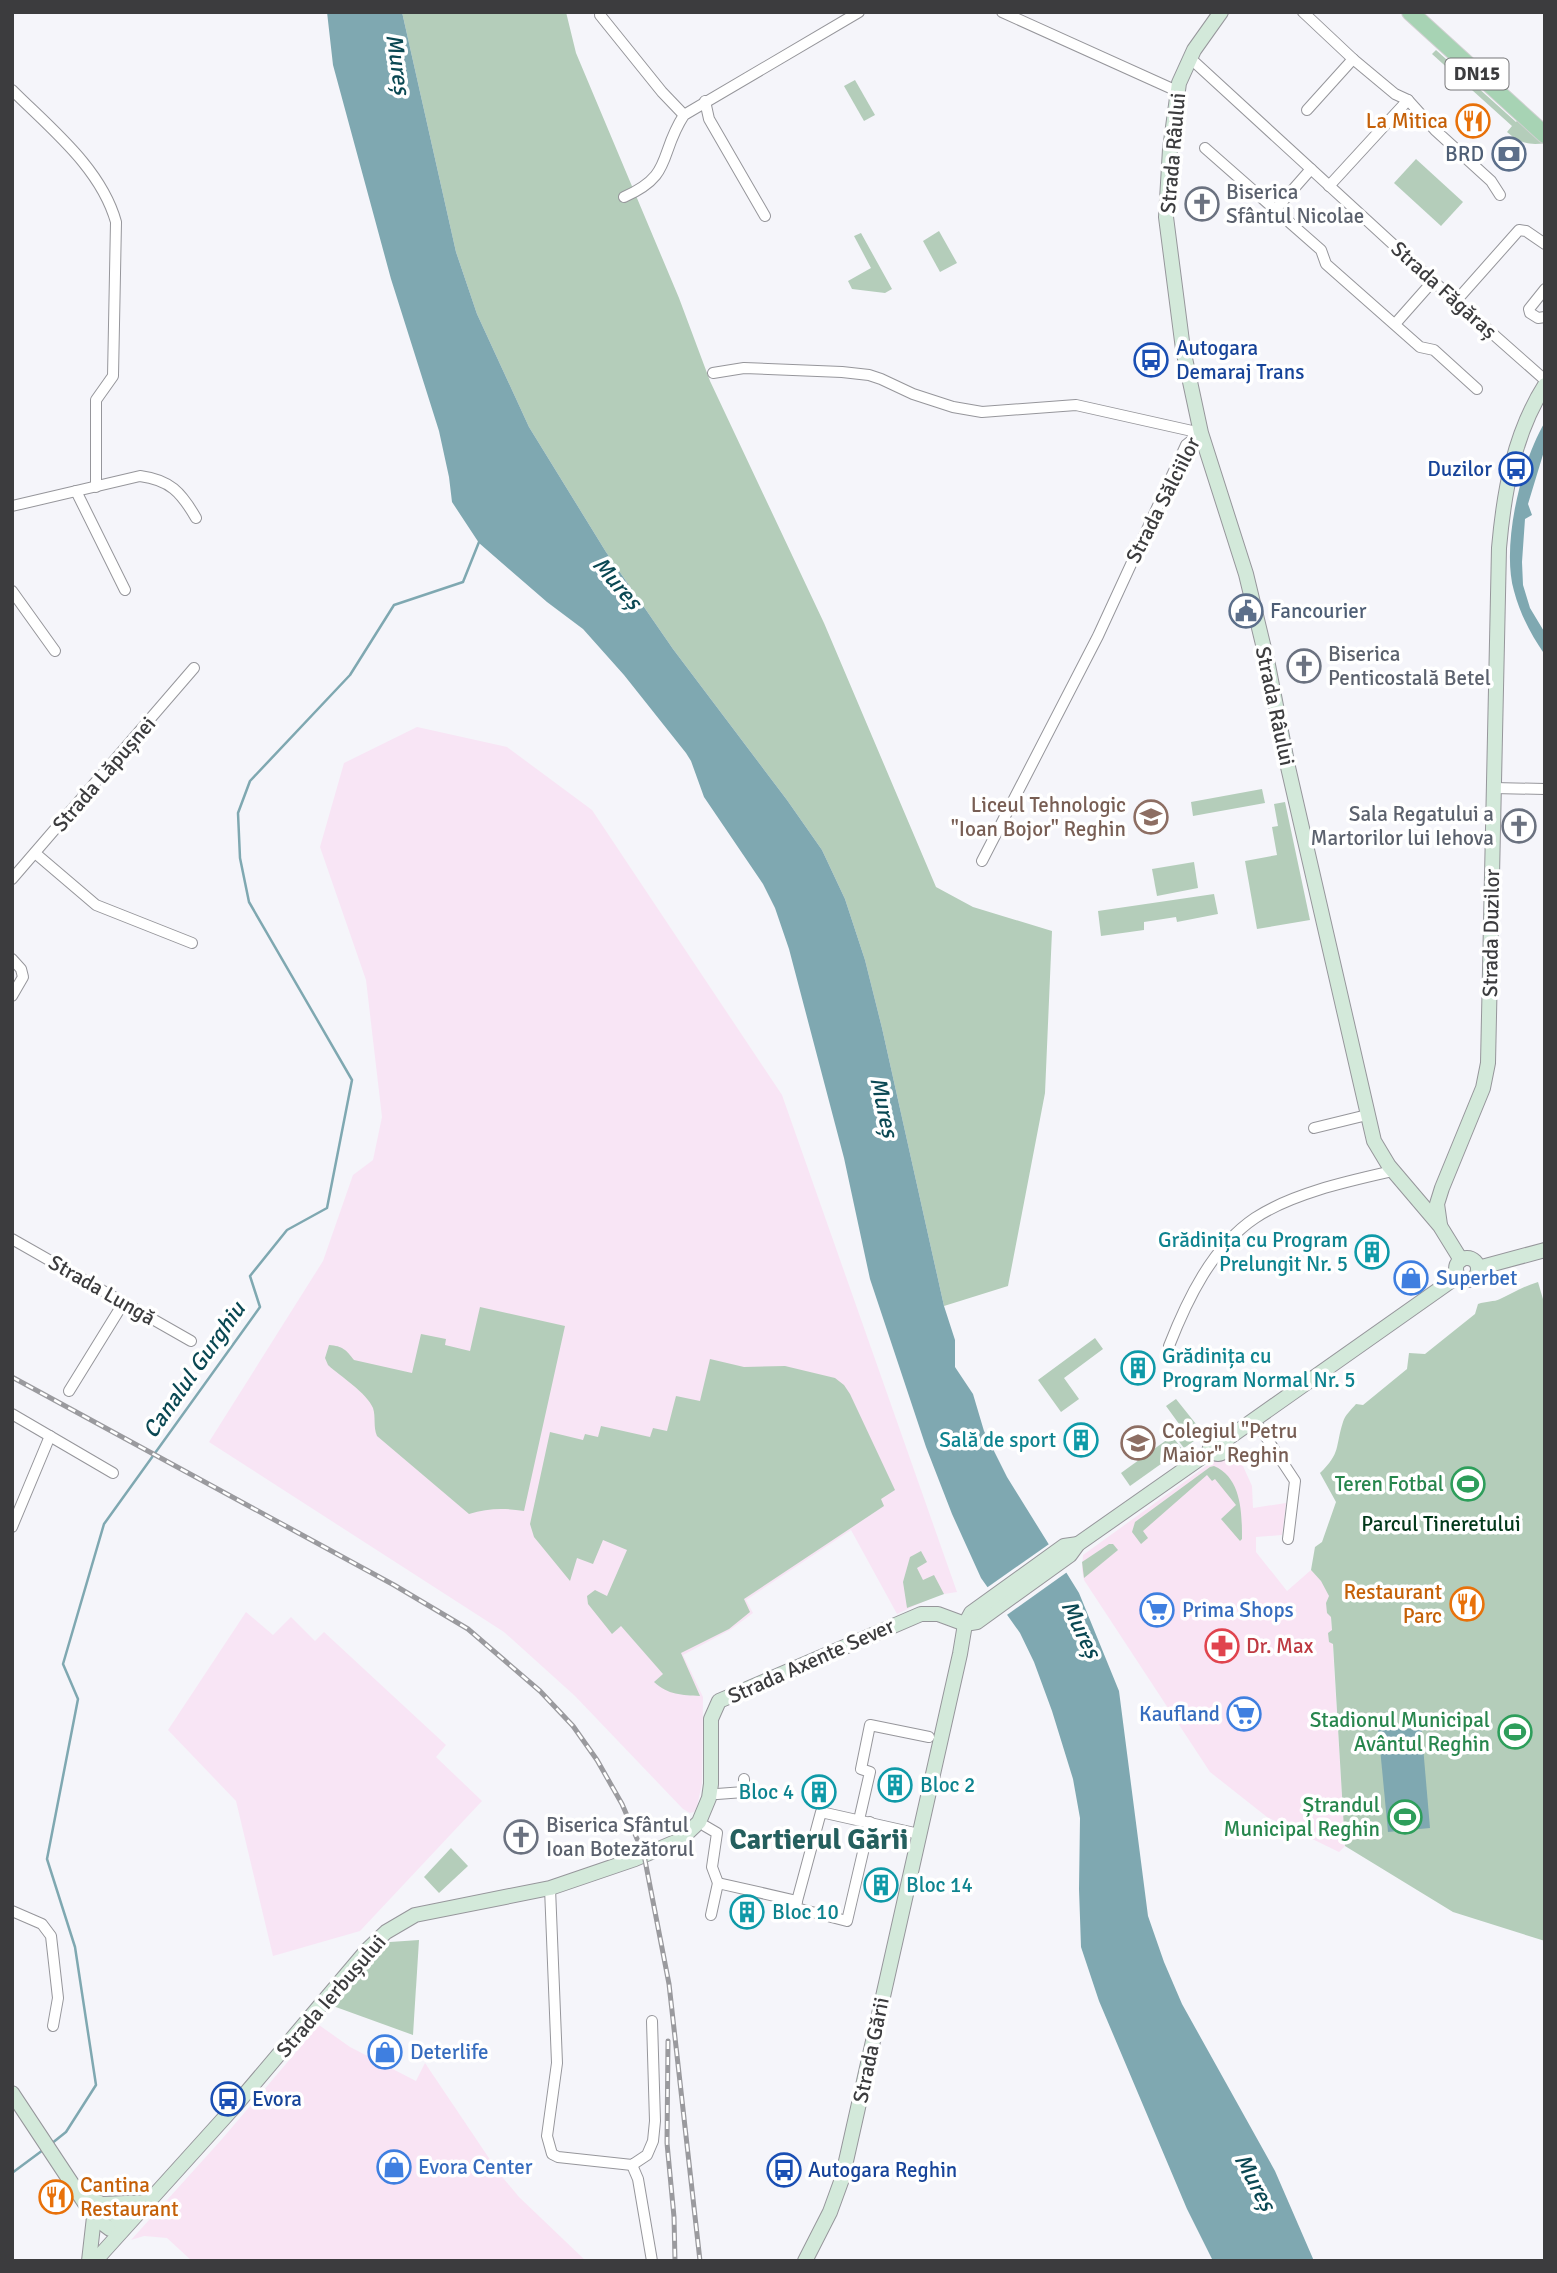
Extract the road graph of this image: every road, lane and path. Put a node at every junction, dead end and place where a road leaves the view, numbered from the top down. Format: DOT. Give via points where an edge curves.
graph roads {
  1 [pos="859,12"];
  2 [pos="1002,12"];
  3 [pos="1221,12"];
  4 [pos="1303,12"];
  5 [pos="1410,12"];
  6 [pos="600,15"];
  7 [pos="1190,58"];
  8 [pos="1353,60"];
  9 [pos="12,89"];
  10 [pos="1177,91"];
  11 [pos="1408,100"];
  12 [pos="705,101"];
  13 [pos="1307,110"];
  14 [pos="684,115"];
  15 [pos="1545,135"];
  16 [pos="1205,148"];
  17 [pos="1311,169"];
  18 [pos="1329,186"];
  19 [pos="1500,195"];
  20 [pos="624,197"];
  21 [pos="1275,210"];
  22 [pos="765,216"];
  23 [pos="1545,244"];
  24 [pos="1433,281"];
  25 [pos="1545,289"];
  26 [pos="1455,301"];
  27 [pos="1545,317"];
  28 [pos="1395,324"];
  29 [pos="713,373"];
  30 [pos="1545,380"];
  31 [pos="1545,385"];
  32 [pos="1477,389"];
  33 [pos="1201,433"];
  34 [pos="96,487"];
  35 [pos="76,491"];
  36 [pos="12,506"];
  37 [pos="196,518"];
  38 [pos="125,590"];
  39 [pos="12,591"];
  40 [pos="55,651"];
  41 [pos="194,668"];
  42 [pos="1494,788"];
  43 [pos="1545,789"];
  44 [pos="35,853"];
  45 [pos="982,861"];
  46 [pos="12,879"];
  47 [pos="192,943"];
  48 [pos="12,960"];
  49 [pos="12,996"];
  50 [pos="1367,1115"];
  51 [pos="1314,1128"];
  52 [pos="1393,1171"];
  53 [pos="1440,1227"];
  54 [pos="12,1239"];
  55 [pos="1545,1250"];
  56 [pos="1461,1260"];
  57 [pos="1478,1268"];
  58 [pos="1458,1276"];
  59 [pos="124,1302"];
  60 [pos="191,1341"];
  61 [pos="1169,1346"];
  62 [pos="69,1391"];
  63 [pos="12,1414"];
  64 [pos="1254,1419"];
  65 [pos="50,1436"];
  66 [pos="113,1473"];
  67 [pos="12,1527"];
  68 [pos="1288,1539"];
  69 [pos="971,1620"];
  70 [pos="929,1737"];
  71 [pos="744,1779"];
  72 [pos="717,1794"];
  73 [pos="864,1821"];
  74 [pos="705,1826"];
  75 [pos="919,1834"];
  76 [pos="644,1855"];
  77 [pos="718,1883"];
  78 [pos="550,1888"];
  79 [pos="797,1901"];
  80 [pos="12,1911"];
  81 [pos="711,1915"];
  82 [pos="652,2021"];
  83 [pos="53,2026"];
  84 [pos="12,2094"];
  85 [pos="632,2165"];
  86 [pos="75,2191"];
  87 [pos="148,2202"];
  88 [pos="104,2204"];
  89 [pos="94,2217"];
  90 [pos="123,2229"];
  91 [pos="89,2261"];
  92 [pos="95,2261"];
  93 [pos="652,2261"];
  94 [pos="804,2261"];
  1 -- 12 [label="street"];
  2 -- 10 [label="street"];
  3 -- 7 [label="main road, Strada Râului"];
  4 -- 8 [label="street"];
  5 -- 15 [label="main road, DN15"];
  6 -- 14 [label="street"];
  7 -- 10 [label="main road, Strada Râului"];
  7 -- 17 [label="street, Strada Făgăraș"];
  8 -- 11 [label="street"];
  8 -- 13 [label="street"];
  9 -- 34 [label="street" via="80,158 116,222 113,376 96,400"];
  10 -- 33 [label="main road, Strada Râului" via="1166,217 1183,349"];
  11 -- 18 [label="street"];
  11 -- 19 [label="street"];
  12 -- 14 [label="street"];
  12 -- 22 [label="street" via="709,119"];
  14 -- 20 [label="street" via="658,175 643,189"];
  16 -- 21 [label="street"];
  17 -- 18 [label="street, Strada Făgăraș"];
  17 -- 21 [label="street"];
  18 -- 24 [label="street, Strada Făgăraș"];
  21 -- 28 [label="street" via="1321,250 1326,264"];
  23 -- 26 [label="street" via="1519,230"];
  24 -- 26 [label="street, Strada Făgăraș"];
  24 -- 28 [label="street"];
  25 -- 27 [label="street" via="1529,309 1538,318"];
  26 -- 30 [label="street, Strada Făgăraș"];
  28 -- 32 [label="street" via="1420,347 1434,350"];
  29 -- 33 [label="street, Strada Sălciilor" via="744,368 869,375 953,407 982,412 1076,405"];
  31 -- 42 [label="main road, Strada Duzilor" via="1522,433 1503,502"];
  33 -- 45 [label="street, Strada Sălciilor" via="1186,445 1098,636"];
  33 -- 50 [label="main road, Strada Râului" via="1246,574 1265,652"];
  34 -- 35 [label="street"];
  34 -- 37 [label="street" via="139,476 159,479 174,489"];
  35 -- 36 [label="street"];
  35 -- 38 [label="street"];
  39 -- 40 [label="street"];
  41 -- 44 [label="street, Strada Lăpușnei"];
  42 -- 43 [label="street"];
  42 -- 53 [label="main road, Strada Duzilor" via="1488,1063 1483,1087 1442,1188 1437,1212"];
  44 -- 46 [label="street, Strada Lăpușnei"];
  44 -- 47 [label="street" via="96,905"];
  48 -- 49 [label="street" via="23,978"];
  50 -- 51 [label="street"];
  50 -- 52 [label="main road, Strada Râului" via="1380,1155"];
  52 -- 53 [label="main road, Strada Râului"];
  52 -- 61 [label="street" via="1307,1193 1255,1218 1208,1269 1186,1304"];
  53 -- 56 [label="main road, Strada Râului"];
  54 -- 59 [label="street, Strada Lungă"];
  55 -- 57 [label="main road"];
  56 -- 57 [label="main road" via="1472,1260"];
  56 -- 58 [label="main road"];
  57 -- 58 [label="main road" via="1472,1279"];
  58 -- 64 [label="main road"];
  59 -- 60 [label="street, Strada Lungă"];
  59 -- 62 [label="street"];
  63 -- 65 [label="street"];
  64 -- 68 [label="street" via="1295,1481"];
  64 -- 69 [label="main road" via="1224,1441 1223,1452 1212,1450"];
  65 -- 66 [label="street"];
  65 -- 67 [label="street"];
  69 -- 75 [label="main road, Strada Gării"];
  69 -- 76 [label="main road, Strada Axente Sever" via="921,1614 719,1701 711,1719 711,1784 705,1810 680,1840"];
  70 -- 73 [label="street" via="870,1725 861,1769 870,1772"];
  71 -- 72 [label="street" via="744,1792"];
  73 -- 75 [label="street"];
  73 -- 79 [label="street" via="821,1812"];
  73 -- 79 [label="street" via="847,1921 796,1908"];
  74 -- 77 [label="street" via="717,1833 712,1867"];
  75 -- 94 [label="main road, Strada Gării" via="842,2179"];
  76 -- 78 [label="main road, Strada Ierbușului"];
  77 -- 79 [label="street"];
  77 -- 81 [label="street"];
  78 -- 85 [label="street" via="557,2063 549,2146 558,2157"];
  78 -- 87 [label="main road, Strada Ierbușului" via="415,1915 386,1932"];
  80 -- 83 [label="street" via="43,1924 51,1936 58,1998"];
  82 -- 85 [label="street" via="656,2122 647,2155"];
  84 -- 86 [label="main road"];
  85 -- 93 [label="street"];
  86 -- 88 [label="main road"];
  86 -- 89 [label="main road"];
  87 -- 88 [label="main road"];
  87 -- 90 [label="main road, Strada Ierbușului"];
  88 -- 90 [label="main road"];
  89 -- 90 [label="main road" via="110,2229"];
  89 -- 91 [label="main road"];
  90 -- 92 [label="main road, Strada Ierbușului"];
}
